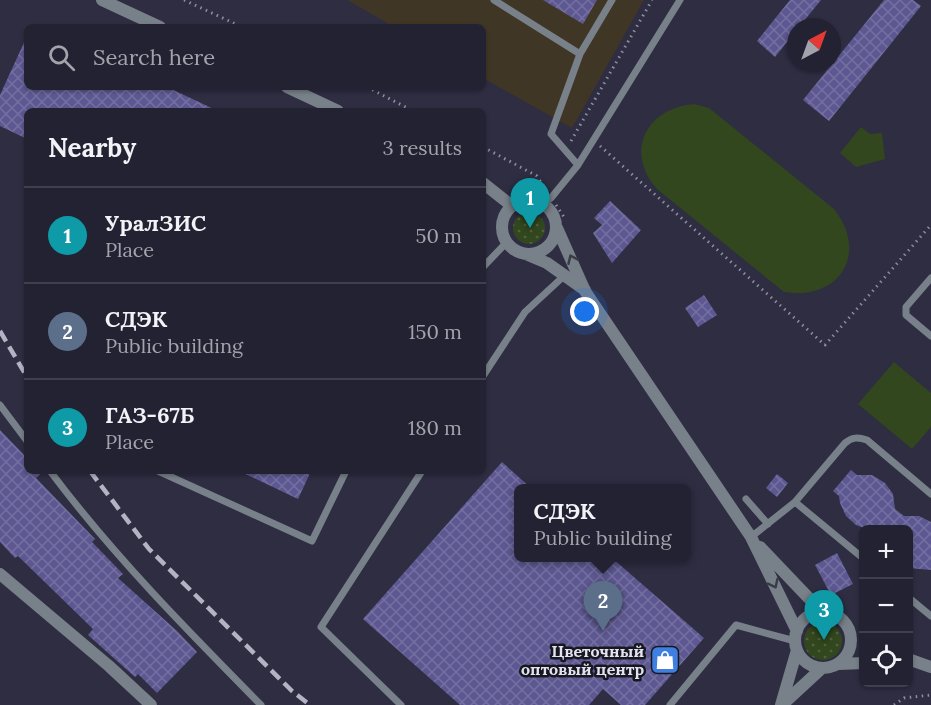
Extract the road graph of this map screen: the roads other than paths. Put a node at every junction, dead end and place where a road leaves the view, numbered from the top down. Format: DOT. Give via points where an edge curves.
graph roads {
  1 [pos="102,0"];
  2 [pos="494,0"];
  3 [pos="612,0"];
  4 [pos="680,0"];
  5 [pos="154,24"];
  6 [pos="580,54"];
  7 [pos="294,90"];
  8 [pos="332,108"];
  9 [pos="578,165"];
  10 [pos="486,185"];
  11 [pos="547,201"];
  12 [pos="512,206"];
  13 [pos="557,228"];
  14 [pos="507,242"];
  15 [pos="527,254"];
  16 [pos="486,264"];
  17 [pos="565,275"];
  18 [pos="931,278"];
  19 [pos="585,291"];
  20 [pos="931,336"];
  21 [pos="486,371"];
  22 [pos="0,405"];
  23 [pos="24,437"];
  24 [pos="52,474"];
  25 [pos="165,474"];
  26 [pos="345,474"];
  27 [pos="420,474"];
  28 [pos="931,494"];
  29 [pos="746,499"];
  30 [pos="795,502"];
  31 [pos="768,524"];
  32 [pos="751,537"];
  33 [pos="859,555"];
  34 [pos="0,574"];
  35 [pos="913,600"];
  36 [pos="822,612"];
  37 [pos="931,616"];
  38 [pos="849,628"];
  39 [pos="859,633"];
  40 [pos="796,641"];
  41 [pos="859,663"];
  42 [pos="839,664"];
  43 [pos="822,668"];
  44 [pos="151,705"];
  45 [pos="261,705"];
  46 [pos="401,705"];
  47 [pos="670,705"];
  48 [pos="782,705"];
  1 -- 5 [label="street"];
  2 -- 6 [label="lane"];
  3 -- 6 [label="lane"];
  4 -- 9 [label="lane"];
  6 -- 9 [label="lane" via="551,134"];
  7 -- 8 [label="street"];
  9 -- 11 [label="lane"];
  10 -- 12 [label="street"];
  11 -- 12 [label="street" via="527,200"];
  11 -- 13 [label="street"];
  12 -- 14 [label="street" via="502,227"];
  13 -- 15 [label="street" via="546,249"];
  19 -- 13 [label="street, one-way"];
  14 -- 15 [label="street"];
  14 -- 16 [label="lane"];
  15 -- 17 [label="street"];
  17 -- 19 [label="street"];
  17 -- 21 [label="lane" via="525,312"];
  18 -- 20 [label="lane" via="905,311"];
  19 -- 32 [label="street"];
  22 -- 23 [label="lane"];
  24 -- 45 [label="lane" via="158,601"];
  25 -- 26 [label="lane" via="312,541"];
  27 -- 46 [label="lane" via="321,627"];
  28 -- 30 [label="lane" via="867,440 858,437 845,443"];
  29 -- 31 [label="lane"];
  30 -- 31 [label="lane"];
  30 -- 33 [label="lane"];
  31 -- 32 [label="lane"];
  32 -- 36 [label="street"];
  32 -- 40 [label="street, one-way"];
  34 -- 44 [label="street"];
  35 -- 37 [label="lane"];
  36 -- 38 [label="street" via="841,618"];
  36 -- 40 [label="street" via="806,618"];
  38 -- 39 [label="street"];
  38 -- 42 [label="street" via="851,646"];
  40 -- 43 [label="street" via="807,663"];
  40 -- 47 [label="lane" via="736,625"];
  40 -- 48 [label="street"];
  41 -- 42 [label="street"];
  42 -- 43 [label="street"];
  43 -- 48 [label="street"];
}
